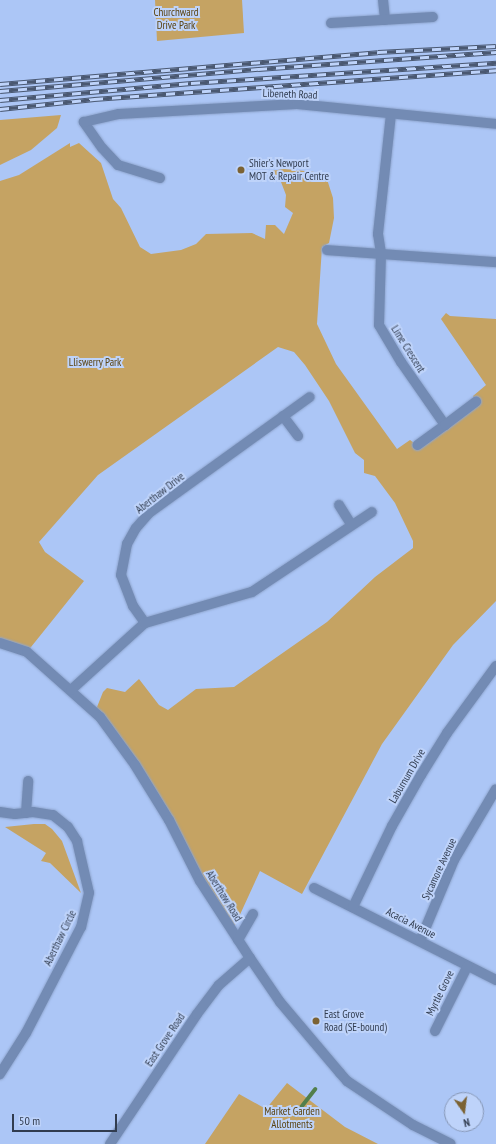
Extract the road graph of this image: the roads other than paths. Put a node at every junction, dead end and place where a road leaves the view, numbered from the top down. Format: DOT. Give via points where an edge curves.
graph roads {
  1 [pos="383,0"];
  2 [pos="433,17"];
  3 [pos="385,20"];
  4 [pos="332,23"];
  5 [pos="391,114"];
  6 [pos="496,124"];
  7 [pos="160,178"];
  8 [pos="327,250"];
  9 [pos="381,253"];
  10 [pos="496,262"];
  11 [pos="310,397"];
  12 [pos="476,402"];
  13 [pos="283,416"];
  14 [pos="445,425"];
  15 [pos="298,436"];
  16 [pos="417,445"];
  17 [pos="339,505"];
  18 [pos="372,512"];
  19 [pos="351,524"];
  20 [pos="145,623"];
  21 [pos="0,643"];
  22 [pos="496,666"];
  23 [pos="71,690"];
  24 [pos="28,781"];
  25 [pos="496,789"];
  26 [pos="0,812"];
  27 [pos="26,813"];
  28 [pos="314,888"];
  29 [pos="353,907"];
  30 [pos="253,914"];
  31 [pos="238,940"];
  32 [pos="420,941"];
  33 [pos="250,958"];
  34 [pos="467,967"];
  35 [pos="496,980"];
  36 [pos="435,1031"];
  37 [pos="0,1074"];
  38 [pos="110,1144"];
  39 [pos="451,1144"];
  1 -- 3 [label="street"];
  2 -- 3 [label="street"];
  3 -- 4 [label="street"];
  5 -- 6 [label="street, Libeneth Road"];
  5 -- 7 [label="street, Libeneth Road" via="297,104 266,104 119,114 84,122 102,148 118,165"];
  5 -- 9 [label="street, Lime Crescent" via="378,234"];
  8 -- 9 [label="street"];
  9 -- 10 [label="street"];
  9 -- 14 [label="street, Lime Crescent" via="379,325 401,362"];
  11 -- 13 [label="street, Aberthaw Drive"];
  12 -- 14 [label="street"];
  13 -- 15 [label="street"];
  13 -- 20 [label="street, Aberthaw Drive" via="149,513 136,528 127,544 121,575 133,606"];
  14 -- 16 [label="street"];
  17 -- 19 [label="street"];
  18 -- 19 [label="street"];
  19 -- 20 [label="street" via="252,592"];
  20 -- 23 [label="street"];
  21 -- 23 [label="street, Aberthaw Road" via="27,652"];
  22 -- 29 [label="street, Laburnum Drive" via="460,713 421,775 392,826"];
  23 -- 31 [label="street, Aberthaw Road" via="100,717 135,765 169,820 200,881"];
  24 -- 27 [label="street"];
  25 -- 32 [label="street, Sycamore Avenue" via="454,860"];
  26 -- 27 [label="street, Aberthaw Circle"];
  27 -- 37 [label="street, Aberthaw Circle" via="53,815 68,827 77,841 89,892 81,927 26,1033"];
  28 -- 29 [label="street, Acacia Avenue"];
  29 -- 32 [label="street, Acacia Avenue"];
  30 -- 31 [label="street"];
  31 -- 33 [label="street, Aberthaw Road"];
  32 -- 34 [label="street, Acacia Avenue"];
  33 -- 38 [label="street, East Grove Road" via="219,985"];
  33 -- 39 [label="street, Aberthaw Road" via="280,1002 347,1081 413,1125"];
  34 -- 35 [label="street, Acacia Avenue"];
  34 -- 36 [label="street, Myrtle Grove"];
}
